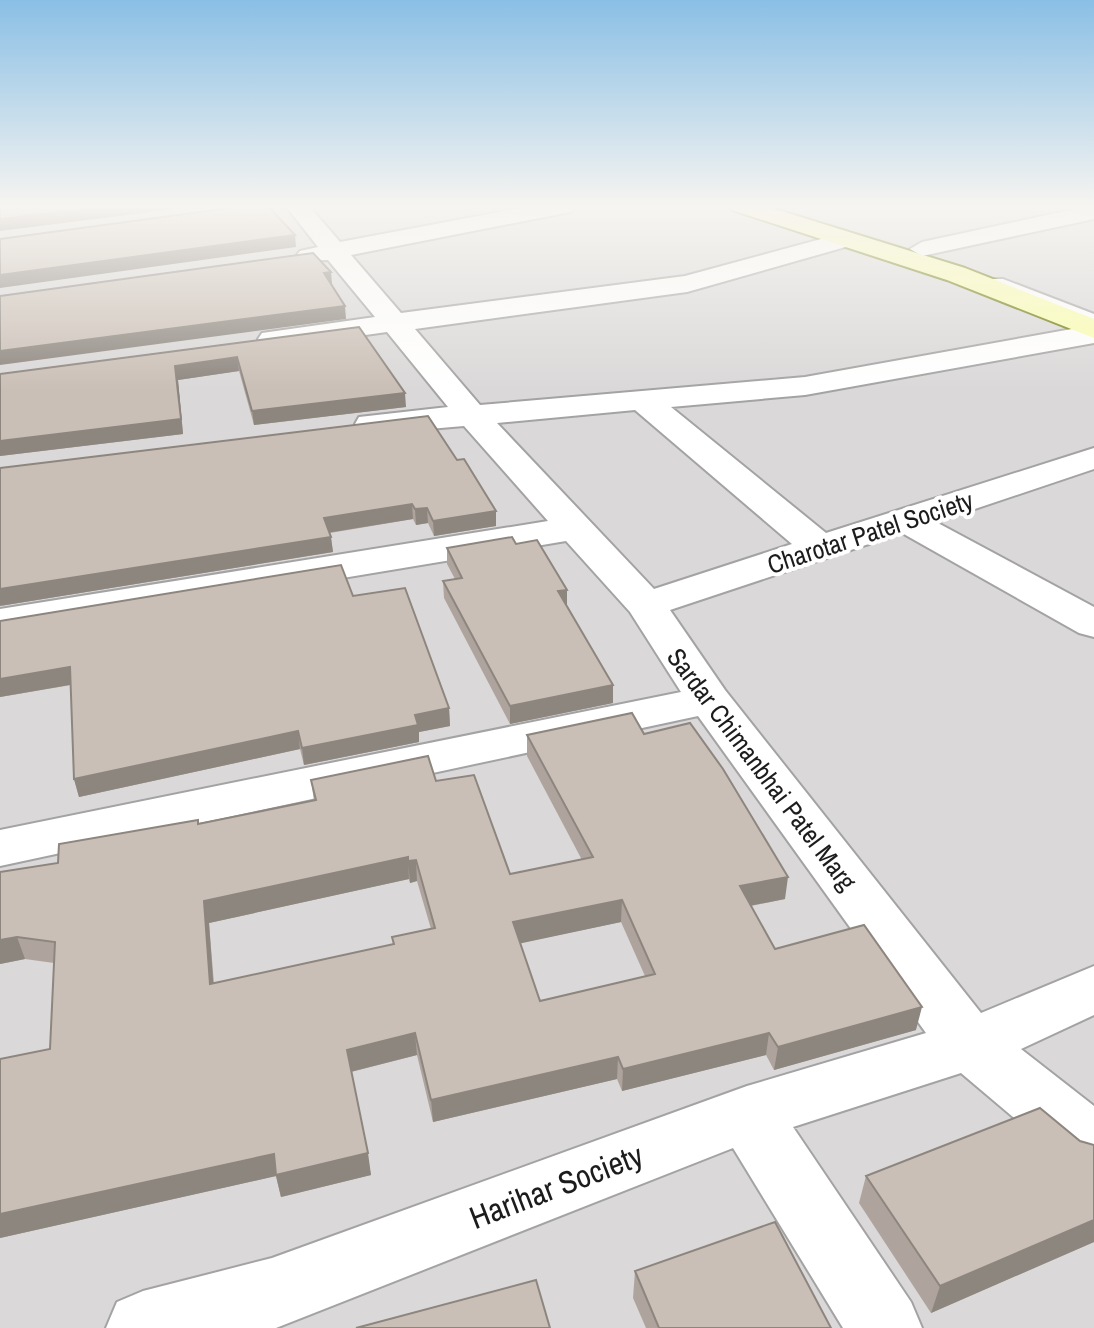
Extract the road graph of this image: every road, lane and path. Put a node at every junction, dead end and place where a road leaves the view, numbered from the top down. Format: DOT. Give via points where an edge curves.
graph roads {
  1 [pos="348,267"];
  2 [pos="748,267"];
  3 [pos="934,267"];
  4 [pos="953,267"];
  5 [pos="972,267"];
  6 [pos="1094,311"];
  7 [pos="1094,319"];
  8 [pos="394,322"];
  9 [pos="1094,331"];
  10 [pos="252,342"];
  11 [pos="641,399"];
  12 [pos="469,412"];
  13 [pos="347,426"];
  14 [pos="1089,463"];
  15 [pos="905,520"];
  16 [pos="574,528"];
  17 [pos="820,548"];
  18 [pos="610,566"];
  19 [pos="646,605"];
  20 [pos="0,622"];
  21 [pos="1094,624"];
  22 [pos="703,691"];
  23 [pos="0,848"];
  24 [pos="1094,989"];
  25 [pos="970,1045"];
  26 [pos="747,1114"];
  27 [pos="1094,1145"];
  28 [pos="274,1311"];
  29 [pos="143,1328"];
  30 [pos="885,1328"];
  1 -- 8 [label="street"];
  2 -- 8 [label="street" via="687,284"];
  3 -- 9 [label="main road"];
  4 -- 7 [label="lane"];
  5 -- 6 [label="main road"];
  8 -- 10 [label="street"];
  8 -- 12 [label="street"];
  9 -- 11 [label="street" via="805,386"];
  11 -- 12 [label="street"];
  11 -- 17 [label="street"];
  12 -- 13 [label="street"];
  12 -- 16 [label="street"];
  14 -- 15 [label="street, Charotar Patel Society"];
  15 -- 17 [label="street, Charotar Patel Society"];
  15 -- 21 [label="street"];
  16 -- 18 [label="street"];
  16 -- 20 [label="street"];
  17 -- 19 [label="street, Charotar Patel Society"];
  18 -- 19 [label="street"];
  18 -- 22 [label="street, Sardar Chimanbhai Patel Marg"];
  19 -- 22 [label="street"];
  22 -- 23 [label="street"];
  22 -- 25 [label="street, Sardar Chimanbhai Patel Marg"];
  24 -- 25 [label="street, Harihar Society"];
  25 -- 26 [label="street, Harihar Society"];
  25 -- 27 [label="street, Sardar Chimanbhai Patel Marg"];
  26 -- 28 [label="street, Harihar Society"];
  26 -- 30 [label="street"];
  28 -- 29 [label="street, Harihar Society"];
}
